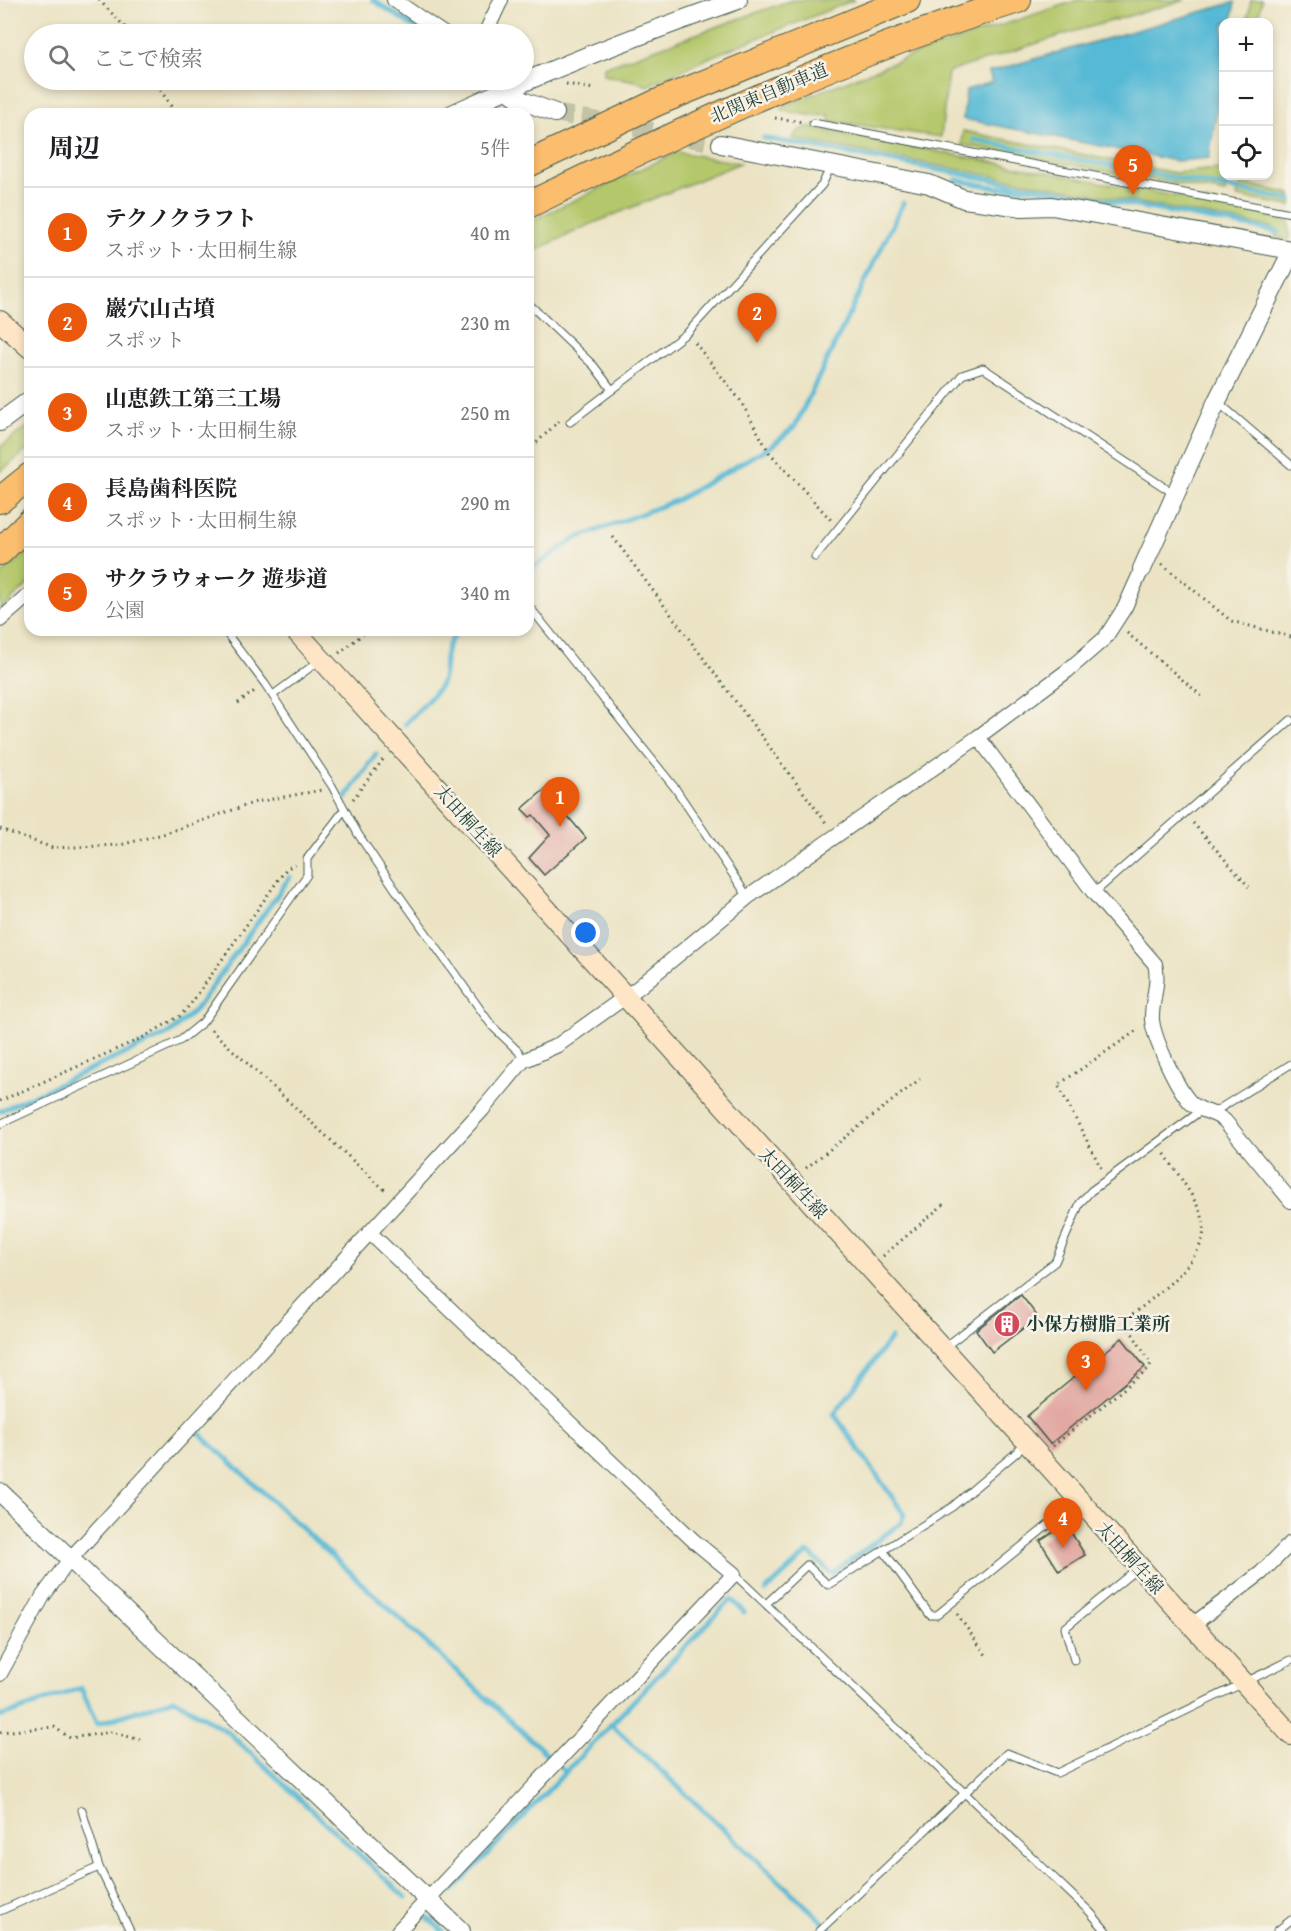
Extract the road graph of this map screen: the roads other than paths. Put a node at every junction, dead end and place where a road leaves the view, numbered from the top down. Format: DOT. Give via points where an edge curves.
graph roads {
  1 [pos="394,0"];
  2 [pos="501,0"];
  3 [pos="738,0"];
  4 [pos="907,0"];
  5 [pos="1018,0"];
  6 [pos="429,24"];
  7 [pos="490,24"];
  8 [pos="534,72"];
  9 [pos="491,90"];
  10 [pos="509,90"];
  11 [pos="462,108"];
  12 [pos="555,113"];
  13 [pos="813,123"];
  14 [pos="721,144"];
  15 [pos="534,161"];
  16 [pos="832,164"];
  17 [pos="534,202"];
  18 [pos="1291,213"];
  19 [pos="1291,252"];
  20 [pos="534,309"];
  21 [pos="0,321"];
  22 [pos="24,343"];
  23 [pos="612,390"];
  24 [pos="1217,401"];
  25 [pos="24,404"];
  26 [pos="569,421"];
  27 [pos="0,422"];
  28 [pos="1291,465"];
  29 [pos="24,481"];
  30 [pos="1176,495"];
  31 [pos="0,500"];
  32 [pos="24,526"];
  33 [pos="24,527"];
  34 [pos="0,544"];
  35 [pos="0,552"];
  36 [pos="815,557"];
  37 [pos="1146,561"];
  38 [pos="24,599"];
  39 [pos="534,612"];
  40 [pos="0,620"];
  41 [pos="229,636"];
  42 [pos="302,636"];
  43 [pos="328,658"];
  44 [pos="273,695"];
  45 [pos="1291,720"];
  46 [pos="978,737"];
  47 [pos="344,810"];
  48 [pos="1094,893"];
  49 [pos="748,897"];
  50 [pos="625,997"];
  51 [pos="524,1060"];
  52 [pos="1291,1064"];
  53 [pos="1208,1111"];
  54 [pos="0,1124"];
  55 [pos="1291,1201"];
  56 [pos="370,1233"];
  57 [pos="943,1348"];
  58 [pos="1026,1440"];
  59 [pos="0,1492"];
  60 [pos="1079,1500"];
  61 [pos="1291,1543"];
  62 [pos="883,1550"];
  63 [pos="70,1559"];
  64 [pos="1139,1567"];
  65 [pos="734,1574"];
  66 [pos="767,1603"];
  67 [pos="1191,1626"];
  68 [pos="1074,1660"];
  69 [pos="1291,1660"];
  70 [pos="0,1674"];
  71 [pos="1243,1683"];
  72 [pos="1291,1737"];
  73 [pos="964,1792"];
  74 [pos="82,1810"];
  75 [pos="99,1867"];
  76 [pos="428,1899"];
  77 [pos="0,1911"];
  78 [pos="1291,1920"];
  79 [pos="129,1931"];
  80 [pos="398,1931"];
  81 [pos="461,1931"];
  82 [pos="819,1931"];
  83 [pos="1106,1931"];
  84 [pos="1277,1931"];
  1 -- 6 [label="street"];
  2 -- 7 [label="street"];
  3 -- 8 [label="street"];
  4 -- 15 [label="highway, 北関東自動車道" via="656,103"];
  5 -- 17 [label="highway, 北関東自動車道" via="822,70 683,129"];
  9 -- 11 [label="street"];
  10 -- 12 [label="street" via="523,101"];
  13 -- 18 [label="lane"];
  14 -- 16 [label="street"];
  16 -- 19 [label="street" via="929,184 964,199 1022,207 1052,206"];
  16 -- 23 [label="lane" via="822,185 686,333"];
  19 -- 24 [label="street"];
  20 -- 23 [label="lane" via="594,366"];
  21 -- 22 [label="main road"];
  23 -- 26 [label="lane"];
  24 -- 28 [label="lane"];
  24 -- 30 [label="street"];
  25 -- 27 [label="street"];
  29 -- 31 [label="highway"];
  30 -- 36 [label="lane" via="983,368 962,375"];
  30 -- 37 [label="street"];
  32 -- 34 [label="highway"];
  33 -- 35 [label="highway"];
  37 -- 46 [label="street" via="1125,607 1105,638"];
  38 -- 40 [label="street"];
  39 -- 49 [label="lane" via="675,788"];
  41 -- 44 [label="lane"];
  42 -- 43 [label="main road, 太田桐生線"];
  43 -- 44 [label="lane"];
  43 -- 50 [label="main road, 太田桐生線"];
  44 -- 47 [label="lane"];
  45 -- 48 [label="lane"];
  46 -- 48 [label="street"];
  46 -- 49 [label="street"];
  47 -- 51 [label="lane" via="492,1026"];
  47 -- 54 [label="lane" via="307,859 307,875 203,1023 151,1056"];
  48 -- 53 [label="street" via="1155,964 1158,973 1152,1020 1166,1062 1187,1098"];
  49 -- 50 [label="street"];
  50 -- 51 [label="street" via="558,1045"];
  50 -- 57 [label="main road, 太田桐生線"];
  51 -- 56 [label="street"];
  52 -- 53 [label="lane"];
  53 -- 55 [label="street" via="1225,1121"];
  53 -- 57 [label="lane" via="1157,1141 1080,1203 1055,1263"];
  56 -- 63 [label="street"];
  56 -- 65 [label="street" via="694,1541"];
  57 -- 58 [label="main road, 太田桐生線"];
  58 -- 60 [label="main road, 太田桐生線"];
  58 -- 62 [label="lane" via="952,1507"];
  59 -- 63 [label="street"];
  60 -- 62 [label="lane" via="937,1615 930,1615"];
  60 -- 64 [label="main road, 太田桐生線"];
  61 -- 67 [label="street" via="1261,1573"];
  62 -- 66 [label="lane" via="828,1585 807,1565"];
  63 -- 70 [label="street" via="43,1596"];
  63 -- 76 [label="street"];
  64 -- 67 [label="main road, 太田桐生線"];
  64 -- 68 [label="lane" via="1065,1628"];
  65 -- 66 [label="lane"];
  65 -- 76 [label="street"];
  66 -- 73 [label="lane"];
  67 -- 71 [label="main road, 太田桐生線"];
  69 -- 71 [label="lane"];
  71 -- 72 [label="main road, 太田桐生線"];
  71 -- 73 [label="lane" via="1057,1773 1007,1753"];
  73 -- 82 [label="lane"];
  73 -- 83 [label="lane"];
  74 -- 75 [label="lane"];
  75 -- 77 [label="lane"];
  75 -- 79 [label="lane"];
  76 -- 80 [label="street"];
  76 -- 81 [label="street"];
  78 -- 84 [label="lane"];
}
